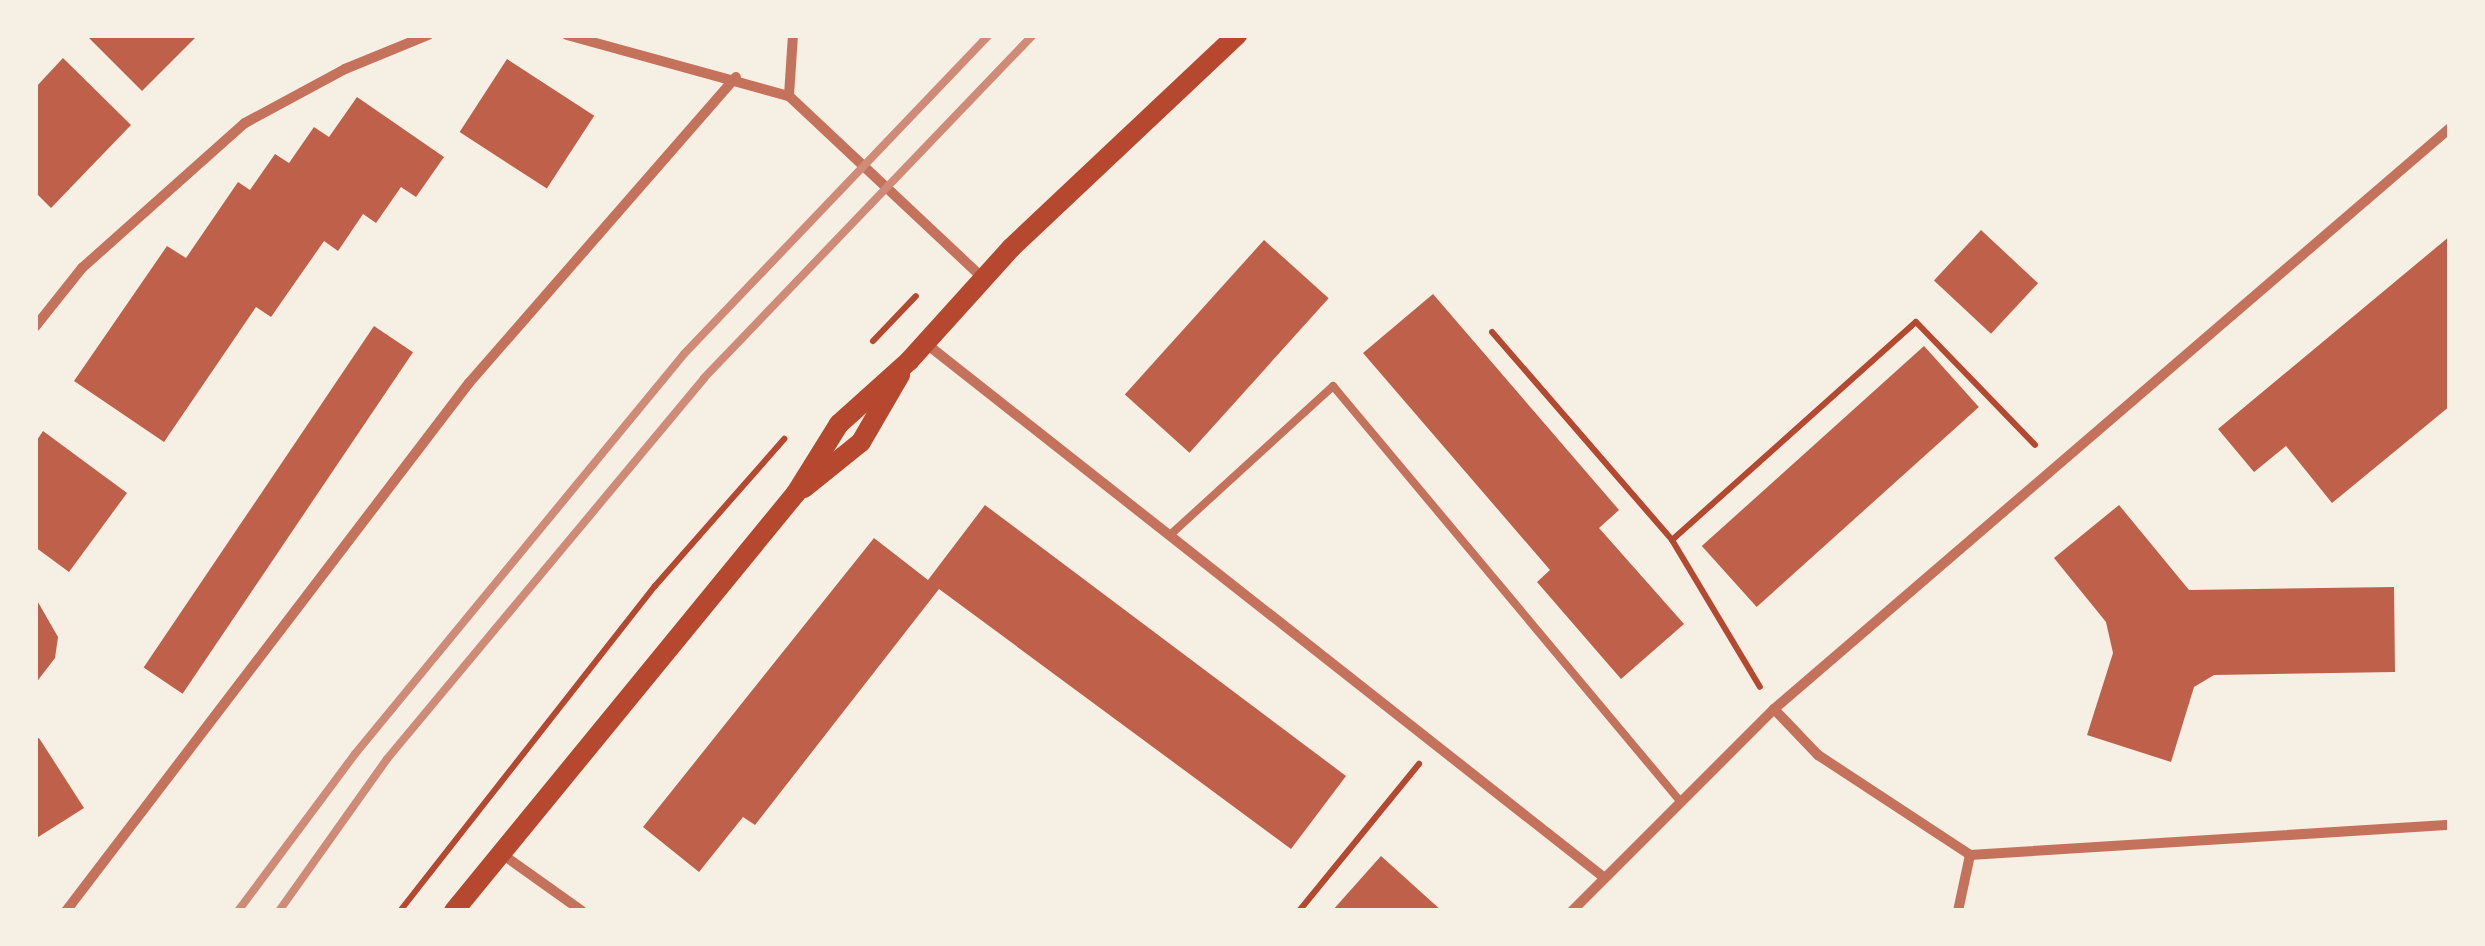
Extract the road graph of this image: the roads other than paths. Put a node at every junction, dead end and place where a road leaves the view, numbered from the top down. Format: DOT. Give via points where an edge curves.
graph roads {
  1 [pos="428,35"];
  2 [pos="567,35"];
  3 [pos="793,35"];
  4 [pos="1238,35"];
  5 [pos="736,78"];
  6 [pos="788,96"];
  7 [pos="2450,128"];
  8 [pos="983,278"];
  9 [pos="35,327"];
  10 [pos="924,342"];
  11 [pos="1170,536"];
  12 [pos="1774,709"];
  13 [pos="1680,802"];
  14 [pos="2450,825"];
  15 [pos="499,852"];
  16 [pos="1970,855"];
  17 [pos="1602,876"];
  18 [pos="66,911"];
  19 [pos="454,911"];
  20 [pos="582,911"];
  21 [pos="1572,911"];
  22 [pos="1958,911"];
  1 -- 9 [label="street" via="344,69 245,123 82,268"];
  2 -- 5 [label="street"];
  3 -- 6 [label="street"];
  4 -- 8 [label="main road"];
  5 -- 6 [label="street"];
  5 -- 18 [label="street" via="444,414"];
  6 -- 8 [label="street"];
  7 -- 12 [label="street" via="2052,463"];
  8 -- 10 [label="main road"];
  10 -- 11 [label="street"];
  10 -- 15 [label="main road" via="839,424 796,494"];
  11 -- 13 [label="lane" via="1333,386"];
  11 -- 17 [label="street"];
  12 -- 13 [label="street"];
  12 -- 16 [label="street" via="1818,755"];
  13 -- 17 [label="street"];
  14 -- 16 [label="street"];
  15 -- 19 [label="main road"];
  15 -- 20 [label="street"];
  16 -- 22 [label="street"];
  17 -- 21 [label="street"];
}
